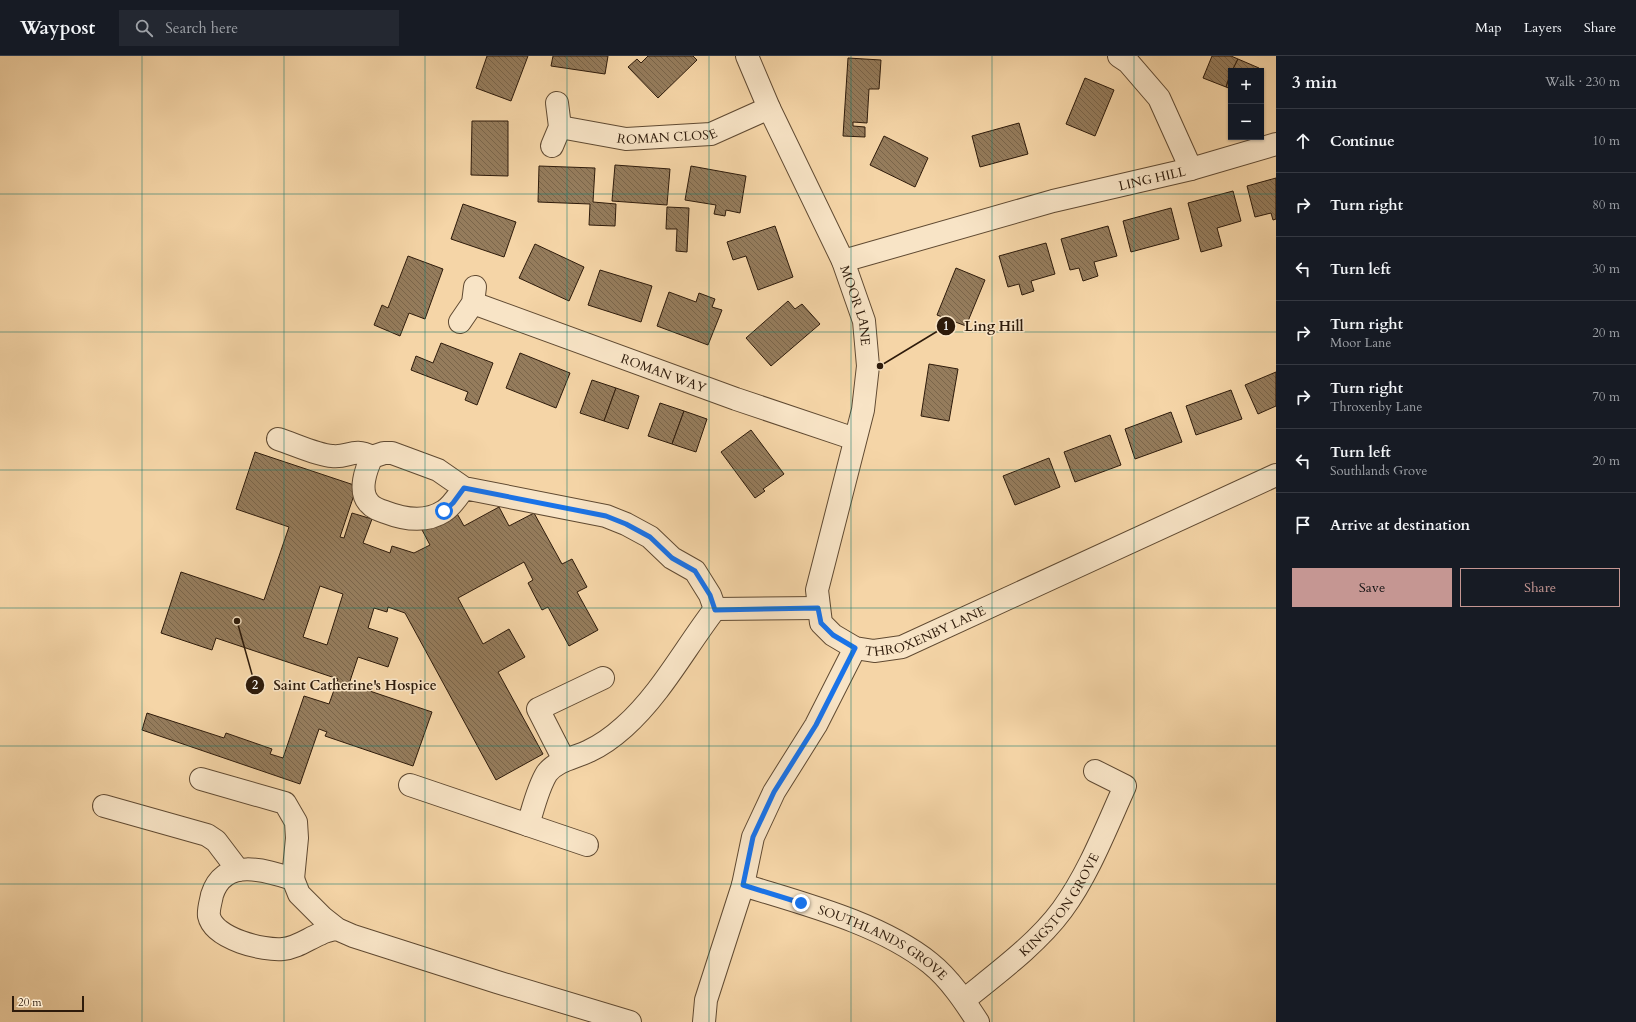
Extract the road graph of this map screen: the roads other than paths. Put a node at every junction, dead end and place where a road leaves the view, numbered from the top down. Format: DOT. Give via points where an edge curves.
graph roads {
  1 [pos="747,56"];
  2 [pos="1119,56"];
  3 [pos="557,103"];
  4 [pos="769,108"];
  5 [pos="1276,144"];
  6 [pos="1191,169"];
  7 [pos="843,261"];
  8 [pos="460,322"];
  9 [pos="278,439"];
  10 [pos="855,439"];
  11 [pos="372,457"];
  12 [pos="1276,475"];
  13 [pos="464,488"];
  14 [pos="818,608"];
  15 [pos="715,610"];
  16 [pos="855,648"];
  17 [pos="603,678"];
  18 [pos="564,760"];
  19 [pos="1095,771"];
  20 [pos="200,778"];
  21 [pos="410,785"];
  22 [pos="104,806"];
  23 [pos="528,824"];
  24 [pos="587,845"];
  25 [pos="238,870"];
  26 [pos="293,879"];
  27 [pos="743,885"];
  28 [pos="337,929"];
  29 [pos="964,1000"];
  30 [pos="630,1022"];
  31 [pos="704,1022"];
  32 [pos="978,1022"];
  1 -- 4 [label="street, MOOR LANE"];
  2 -- 6 [label="street" via="1128,62 1159,98"];
  3 -- 4 [label="street, ROMAN CLOSE" via="556,137 626,139 711,134"];
  4 -- 7 [label="street, MOOR LANE"];
  5 -- 6 [label="street, LING HILL"];
  6 -- 7 [label="street, LING HILL" via="1052,201"];
  7 -- 10 [label="street, MOOR LANE" via="864,321 868,366 863,410"];
  8 -- 10 [label="street, ROMAN WAY" via="474,295 736,399"];
  9 -- 11 [label="street" via="333,457 364,452"];
  10 -- 14 [label="street, MOOR LANE" via="817,590"];
  11 -- 13 [label="street" via="384,453 398,456 438,470"];
  11 -- 13 [label="street" via="366,469 364,492 374,508 395,516 429,518 444,511"];
  12 -- 16 [label="street, THROXENBY LANE" via="902,648 874,651"];
  13 -- 15 [label="street" via="606,516 626,524 650,537 672,558 695,571 710,595"];
  14 -- 15 [label="street"];
  14 -- 16 [label="street, MOOR LANE" via="821,623 833,635"];
  15 -- 18 [label="street" via="648,703 624,727 590,751"];
  16 -- 27 [label="street, THROXENBY LANE" via="816,725 774,792 753,837"];
  17 -- 18 [label="street" via="538,709"];
  18 -- 23 [label="street" via="548,772 543,780"];
  19 -- 29 [label="street, KINGSTON GROVE" via="1125,786 1081,881 1062,911 1038,937"];
  20 -- 26 [label="street" via="285,804 296,822"];
  21 -- 23 [label="street"];
  22 -- 25 [label="street" via="207,836 216,841"];
  23 -- 24 [label="street"];
  25 -- 26 [label="street" via="266,870"];
  25 -- 28 [label="street" via="222,878 215,888 210,905 209,917 216,927 231,938 270,950 286,949 320,933"];
  26 -- 28 [label="street" via="299,894"];
  27 -- 29 [label="street, SOUTHLANDS GROVE" via="856,922 889,938 931,964"];
  27 -- 31 [label="street, THROXENBY LANE" via="706,1000"];
  28 -- 30 [label="street" via="497,982"];
  29 -- 32 [label="street, SOUTHLANDS GROVE"];
}
